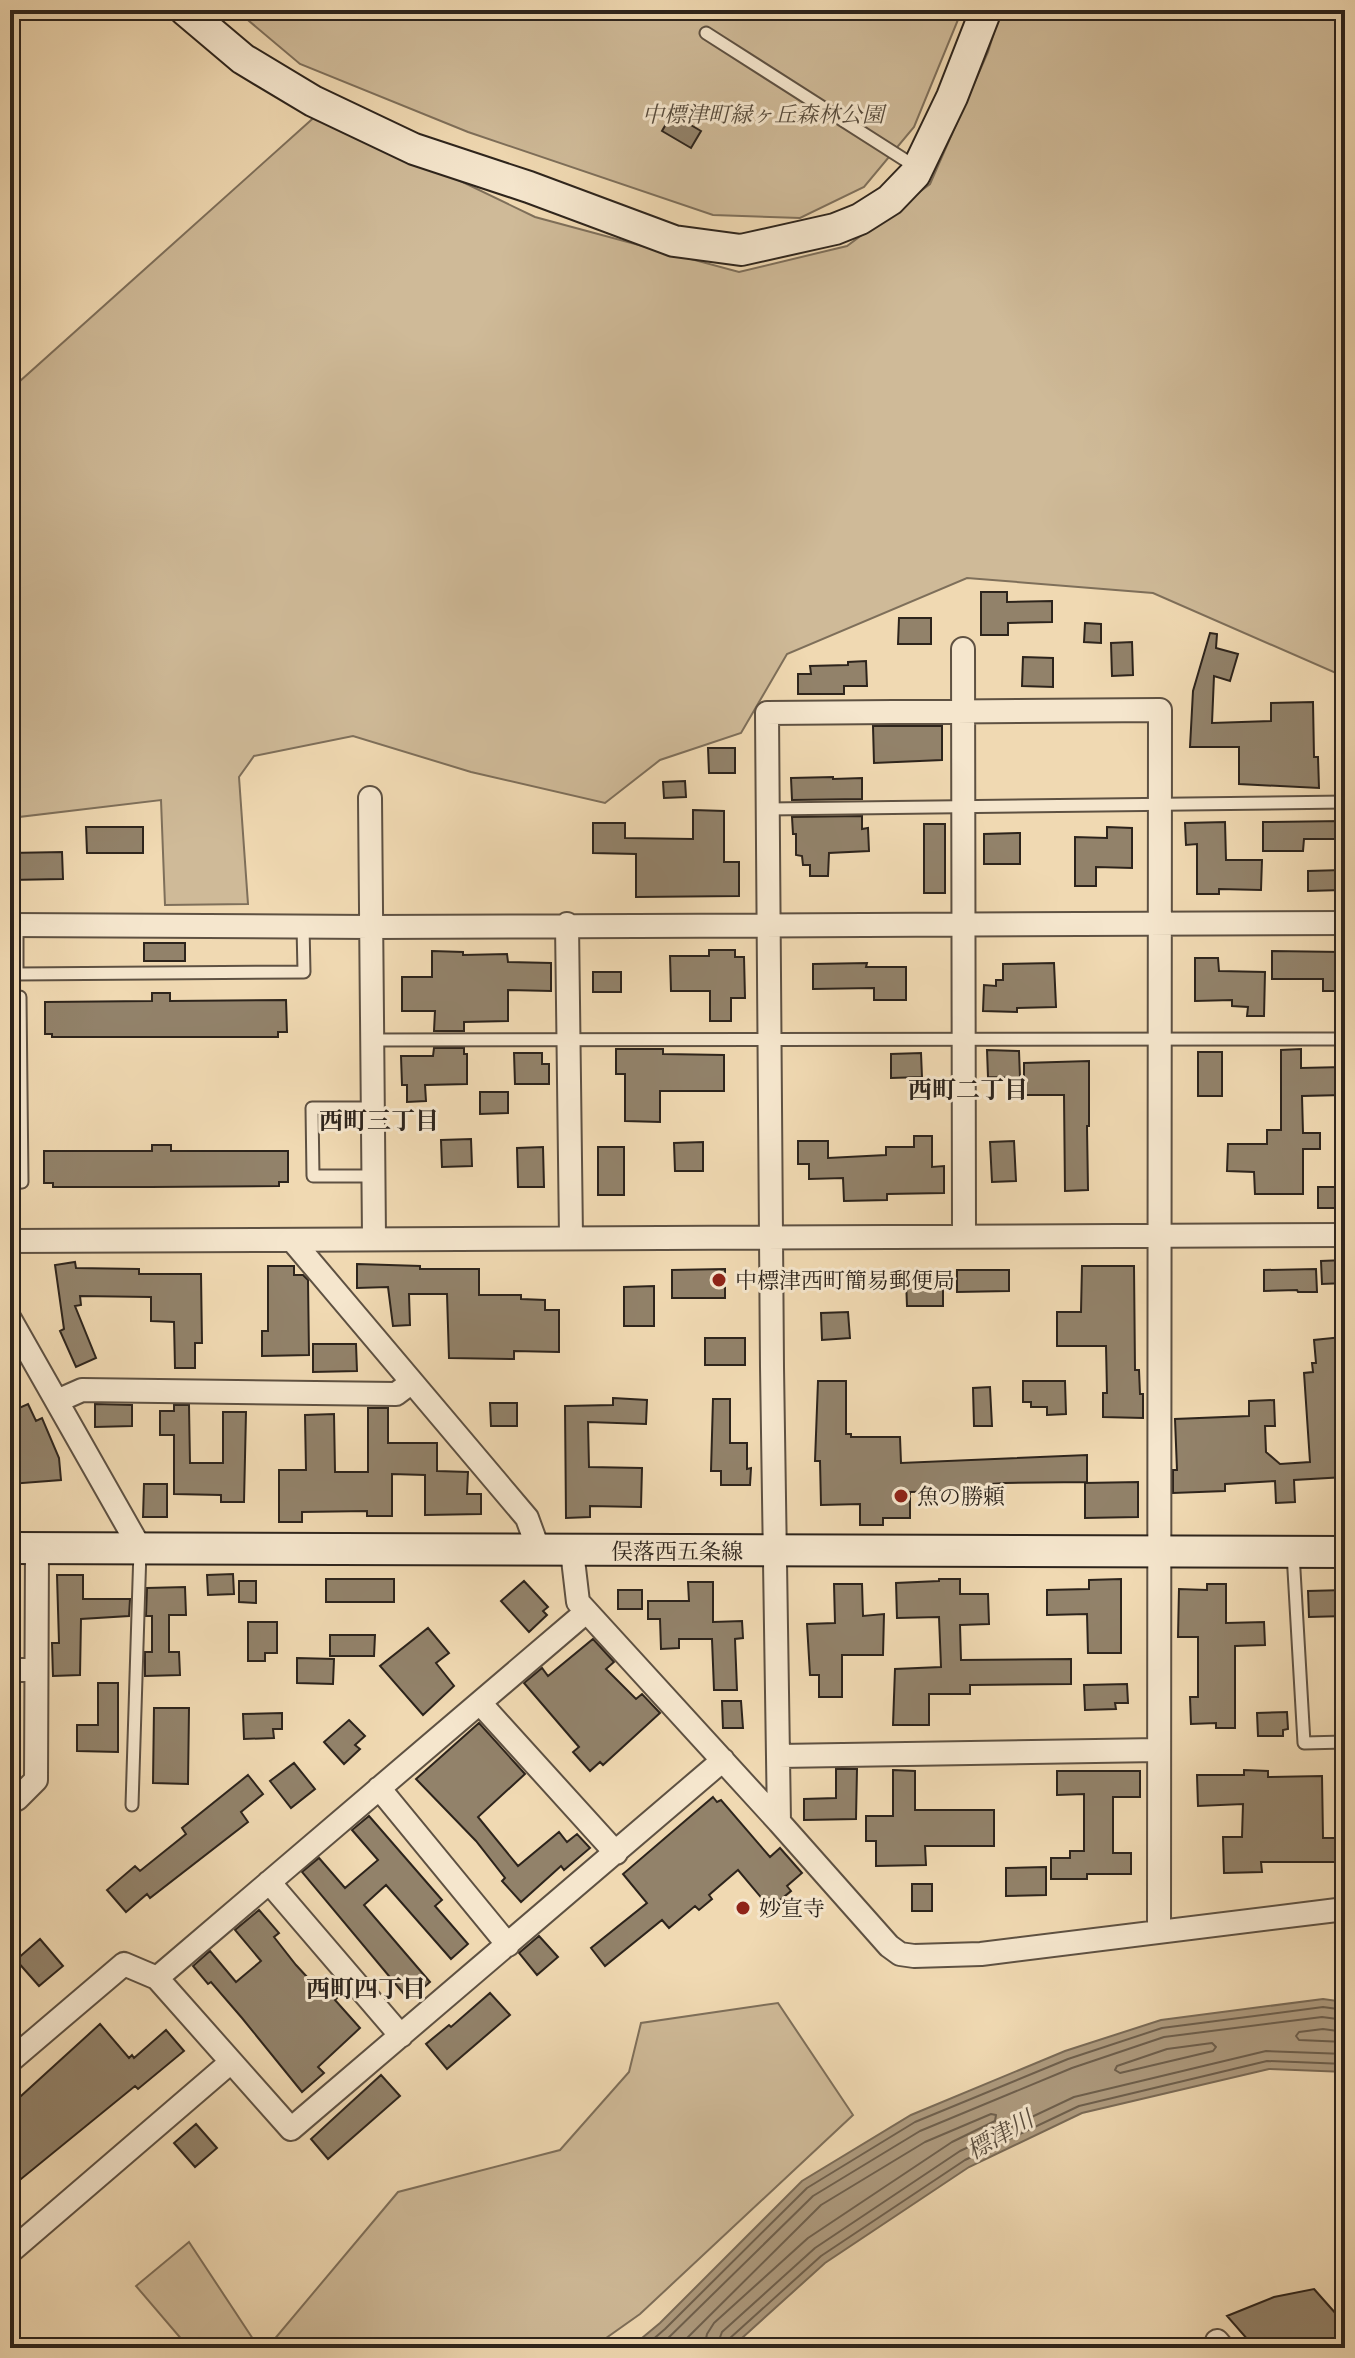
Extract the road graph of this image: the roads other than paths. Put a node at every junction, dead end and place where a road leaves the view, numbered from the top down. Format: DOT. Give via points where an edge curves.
graph roads {
  1 [pos="185,10"];
  2 [pos="981,11"];
  3 [pos="706,33"];
  4 [pos="916,168"];
  5 [pos="963,649"];
  6 [pos="963,712"];
  7 [pos="370,798"];
  8 [pos="1345,802"];
  9 [pos="1159,804"];
  10 [pos="963,807"];
  11 [pos="768,809"];
  12 [pos="1158,923"];
  13 [pos="1345,923"];
  14 [pos="567,924"];
  15 [pos="964,924"];
  16 [pos="14,925"];
  17 [pos="769,925"];
  18 [pos="303,926"];
  19 [pos="371,927"];
  20 [pos="10,997"];
  21 [pos="964,1038"];
  22 [pos="568,1039"];
  23 [pos="1159,1039"];
  24 [pos="1345,1039"];
  25 [pos="372,1040"];
  26 [pos="770,1040"];
  27 [pos="373,1108"];
  28 [pos="373,1176"];
  29 [pos="10,1183"];
  30 [pos="1161,1235"];
  31 [pos="1345,1235"];
  32 [pos="771,1236"];
  33 [pos="964,1236"];
  34 [pos="571,1237"];
  35 [pos="374,1238"];
  36 [pos="292,1240"];
  37 [pos="10,1241"];
  38 [pos="10,1319"];
  39 [pos="16,1339"];
  40 [pos="412,1382"];
  41 [pos="57,1401"];
  42 [pos="24,1548"];
  43 [pos="140,1548"];
  44 [pos="539,1551"];
  45 [pos="572,1551"];
  46 [pos="774,1551"];
  47 [pos="1158,1552"];
  48 [pos="1293,1552"];
  49 [pos="1345,1552"];
  50 [pos="586,1612"];
  51 [pos="10,1670"];
  52 [pos="36,1670"];
  53 [pos="480,1703"];
  54 [pos="1345,1742"];
  55 [pos="1158,1750"];
  56 [pos="779,1756"];
  57 [pos="723,1760"];
  58 [pos="379,1788"];
  59 [pos="10,1802"];
  60 [pos="132,1805"];
  61 [pos="779,1822"];
  62 [pos="616,1853"];
  63 [pos="269,1882"];
  64 [pos="1345,1909"];
  65 [pos="1159,1931"];
  66 [pos="508,1945"];
  67 [pos="157,1978"];
  68 [pos="401,2036"];
  69 [pos="10,2061"];
  70 [pos="231,2062"];
  71 [pos="10,2252"];
  1 -- 4 [label="main road" via="243,59 313,101 414,149 674,241 741,250 835,229 890,200"];
  2 -- 4 [label="main road" via="952,97"];
  3 -- 4 [label="lane"];
  5 -- 6 [label="street"];
  6 -- 9 [label="street" via="1160,710"];
  6 -- 10 [label="street"];
  6 -- 11 [label="street" via="767,713"];
  7 -- 19 [label="street"];
  8 -- 9 [label="lane"];
  9 -- 10 [label="lane"];
  9 -- 12 [label="street"];
  10 -- 11 [label="lane"];
  10 -- 15 [label="street"];
  11 -- 17 [label="street"];
  12 -- 13 [label="street"];
  12 -- 15 [label="street"];
  12 -- 23 [label="street"];
  14 -- 17 [label="street"];
  14 -- 19 [label="street"];
  14 -- 22 [label="street"];
  15 -- 17 [label="street"];
  15 -- 21 [label="street"];
  16 -- 18 [label="street"];
  16 -- 18 [label="lane" via="17,974 304,972"];
  17 -- 26 [label="street"];
  18 -- 19 [label="street"];
  19 -- 25 [label="street"];
  20 -- 29 [label="lane" via="20,997 22,1182"];
  21 -- 23 [label="lane"];
  21 -- 26 [label="lane"];
  21 -- 33 [label="street"];
  22 -- 25 [label="lane"];
  22 -- 26 [label="lane"];
  22 -- 34 [label="street"];
  23 -- 24 [label="lane"];
  23 -- 30 [label="street"];
  25 -- 27 [label="street"];
  26 -- 32 [label="street"];
  27 -- 28 [label="street"];
  27 -- 28 [label="lane" via="312,1108 313,1176"];
  28 -- 35 [label="street"];
  30 -- 31 [label="street"];
  30 -- 33 [label="street"];
  30 -- 47 [label="street"];
  32 -- 33 [label="street"];
  32 -- 34 [label="street"];
  32 -- 46 [label="street"];
  34 -- 35 [label="street"];
  35 -- 36 [label="street"];
  36 -- 37 [label="street"];
  36 -- 40 [label="street"];
  38 -- 39 [label="street"];
  39 -- 41 [label="street"];
  40 -- 41 [label="street" via="396,1394 82,1390"];
  40 -- 44 [label="street" via="527,1518"];
  41 -- 43 [label="street"];
  42 -- 43 [label="main road, 俣落西五条線"];
  42 -- 52 [label="street"];
  43 -- 44 [label="main road, 俣落西五条線"];
  43 -- 60 [label="lane"];
  44 -- 45 [label="main road, 俣落西五条線"];
  45 -- 46 [label="main road, 俣落西五条線"];
  45 -- 50 [label="street" via="578,1602"];
  46 -- 47 [label="main road, 俣落西五条線"];
  46 -- 56 [label="street"];
  47 -- 48 [label="main road, 俣落西五条線"];
  47 -- 55 [label="street"];
  48 -- 49 [label="main road, 俣落西五条線"];
  48 -- 54 [label="lane" via="1304,1743"];
  50 -- 53 [label="street"];
  50 -- 57 [label="street"];
  51 -- 52 [label="street"];
  52 -- 59 [label="street" via="36,1780"];
  53 -- 58 [label="street"];
  53 -- 62 [label="street"];
  55 -- 56 [label="street"];
  55 -- 65 [label="street"];
  56 -- 61 [label="street"];
  57 -- 61 [label="street"];
  57 -- 62 [label="street"];
  58 -- 63 [label="street"];
  58 -- 66 [label="street"];
  61 -- 65 [label="street" via="900,1954 981,1954"];
  62 -- 66 [label="street"];
  63 -- 67 [label="street"];
  63 -- 68 [label="street"];
  64 -- 65 [label="street"];
  66 -- 68 [label="street"];
  67 -- 69 [label="street" via="124,1964"];
  67 -- 70 [label="street"];
  68 -- 70 [label="street" via="291,2129"];
  70 -- 71 [label="street"];
}
